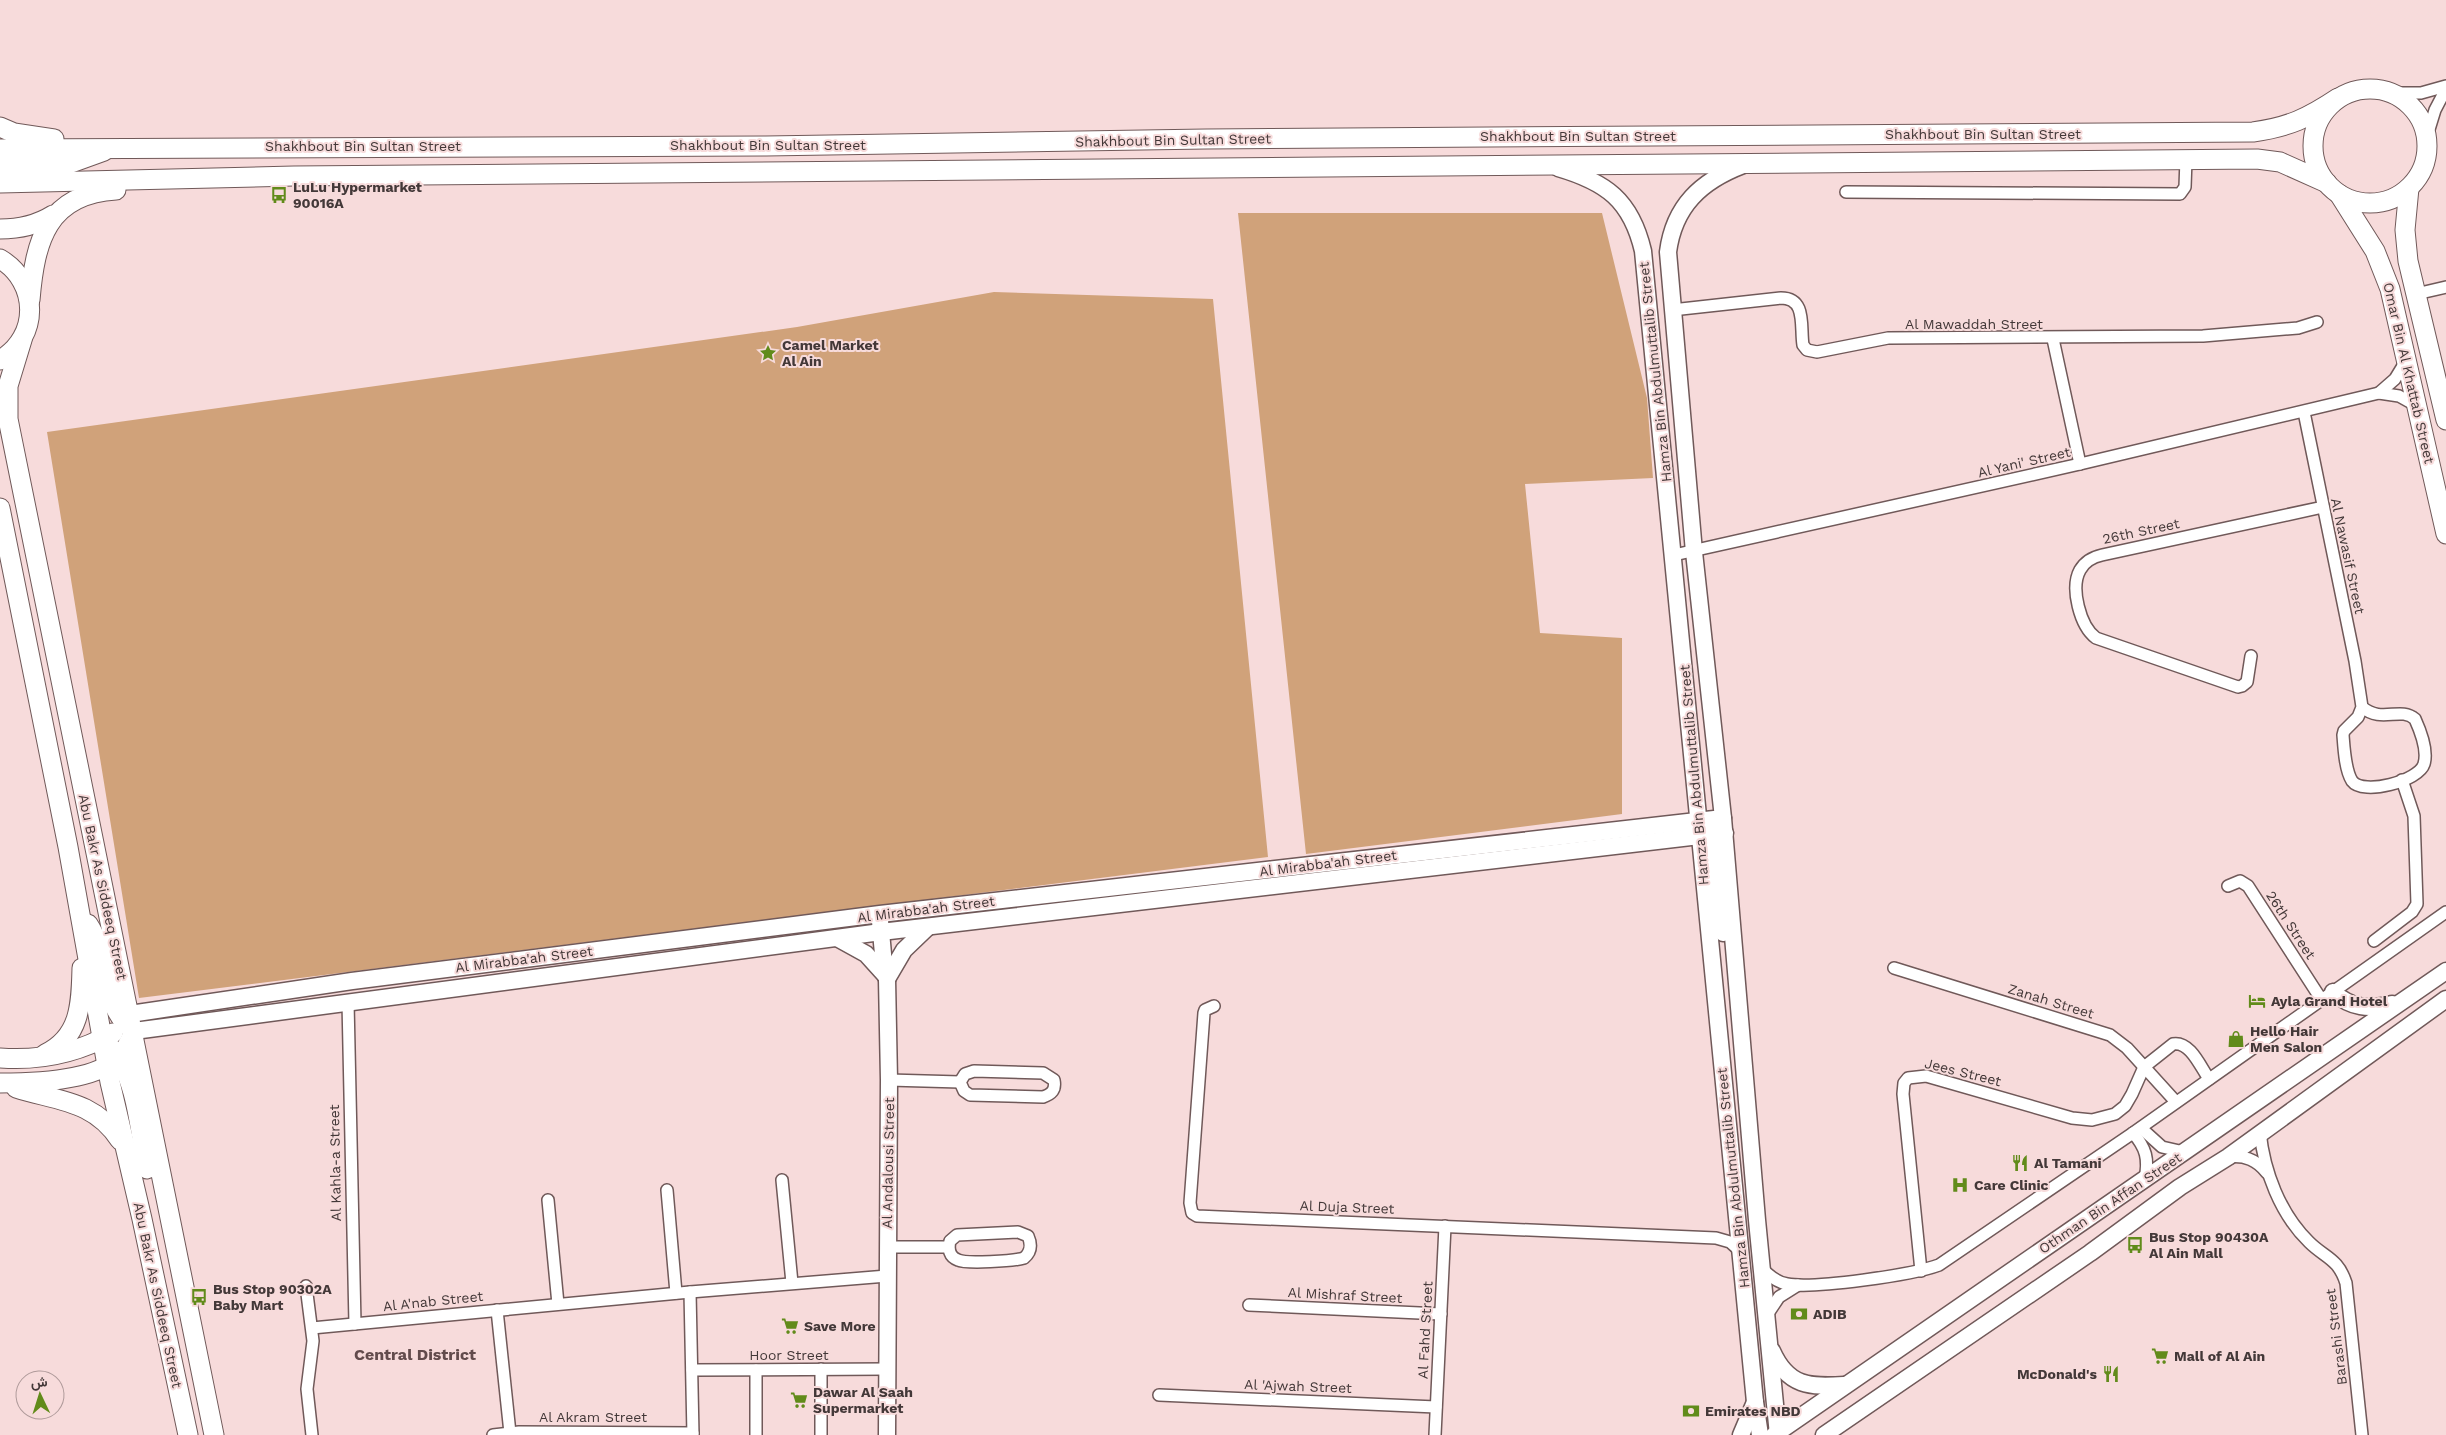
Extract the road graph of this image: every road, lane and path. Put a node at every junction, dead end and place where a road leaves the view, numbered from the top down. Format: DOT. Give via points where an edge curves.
graph roads {
  1 [pos="2446,88"];
  2 [pos="2393,93"];
  3 [pos="2338,98"];
  4 [pos="0,128"];
  5 [pos="2427,136"];
  6 [pos="112,147"];
  7 [pos="0,149"];
  8 [pos="2186,159"];
  9 [pos="1747,163"];
  10 [pos="1548,165"];
  11 [pos="0,166"];
  12 [pos="294,176"];
  13 [pos="0,182"];
  14 [pos="2333,188"];
  15 [pos="2409,188"];
  16 [pos="1846,192"];
  17 [pos="56,213"];
  18 [pos="0,229"];
  19 [pos="0,259"];
  20 [pos="2446,287"];
  21 [pos="2416,294"];
  22 [pos="30,300"];
  23 [pos="1672,310"];
  24 [pos="2317,322"];
  25 [pos="2053,339"];
  26 [pos="22,340"];
  27 [pos="0,360"];
  28 [pos="2406,361"];
  29 [pos="2379,393"];
  30 [pos="2417,406"];
  31 [pos="2304,412"];
  32 [pos="2446,420"];
  33 [pos="2080,464"];
  34 [pos="2323,507"];
  35 [pos="0,508"];
  36 [pos="2446,534"];
  37 [pos="1694,552"];
  38 [pos="1674,555"];
  39 [pos="2251,656"];
  40 [pos="2362,707"];
  41 [pos="2402,780"];
  42 [pos="1698,820"];
  43 [pos="1714,831"];
  44 [pos="2228,886"];
  45 [pos="80,912"];
  46 [pos="2446,912"];
  47 [pos="884,913"];
  48 [pos="928,928"];
  49 [pos="886,932"];
  50 [pos="84,934"];
  51 [pos="837,938"];
  52 [pos="2374,941"];
  53 [pos="1894,968"];
  54 [pos="2446,971"];
  55 [pos="887,979"];
  56 [pos="2327,995"];
  57 [pos="2446,999"];
  58 [pos="348,1002"];
  59 [pos="2402,1002"];
  60 [pos="1214,1006"];
  61 [pos="129,1023"];
  62 [pos="102,1040"];
  63 [pos="38,1057"];
  64 [pos="0,1058"];
  65 [pos="113,1062"];
  66 [pos="2144,1067"];
  67 [pos="2209,1079"];
  68 [pos="889,1080"];
  69 [pos="960,1082"];
  70 [pos="0,1083"];
  71 [pos="2176,1102"];
  72 [pos="2137,1130"];
  73 [pos="2260,1132"];
  74 [pos="124,1148"];
  75 [pos="2184,1152"];
  76 [pos="2228,1157"];
  77 [pos="2267,1173"];
  78 [pos="2145,1178"];
  79 [pos="782,1180"];
  80 [pos="667,1190"];
  81 [pos="548,1200"];
  82 [pos="1737,1219"];
  83 [pos="1445,1226"];
  84 [pos="172,1234"];
  85 [pos="1716,1238"];
  86 [pos="887,1247"];
  87 [pos="948,1248"];
  88 [pos="1740,1251"];
  89 [pos="1762,1268"];
  90 [pos="1921,1271"];
  91 [pos="887,1276"];
  92 [pos="792,1283"];
  93 [pos="1798,1285"];
  94 [pos="306,1286"];
  95 [pos="690,1292"];
  96 [pos="676,1293"];
  97 [pos="558,1304"];
  98 [pos="1249,1305"];
  99 [pos="497,1310"];
  100 [pos="1441,1314"];
  101 [pos="1767,1315"];
  102 [pos="355,1324"];
  103 [pos="312,1328"];
  104 [pos="1770,1347"];
  105 [pos="821,1369"];
  106 [pos="887,1369"];
  107 [pos="692,1370"];
  108 [pos="756,1370"];
  109 [pos="1844,1385"];
  110 [pos="1159,1395"];
  111 [pos="1755,1402"];
  112 [pos="1436,1407"];
  113 [pos="510,1433"];
  114 [pos="693,1434"];
  115 [pos="1777,1434"];
  116 [pos="188,1435"];
  117 [pos="214,1435"];
  118 [pos="312,1435"];
  119 [pos="493,1435"];
  120 [pos="756,1435"];
  121 [pos="821,1435"];
  122 [pos="887,1435"];
  123 [pos="1435,1435"];
  124 [pos="1741,1435"];
  125 [pos="1760,1435"];
  126 [pos="1824,1435"];
  127 [pos="2362,1435"];
  1 -- 2 [label="street" via="2421,93"];
  1 -- 5 [label="street"];
  2 -- 3 [label="main road" via="2374,88 2355,90"];
  2 -- 5 [label="main road" via="2409,103 2421,118"];
  3 -- 6 [label="main road, Shakhbout Bin Sultan Street" via="2293,124 2252,132 1216,139 766,146"];
  3 -- 14 [label="main road" via="2324,112 2315,129 2313,148 2317,167"];
  4 -- 6 [label="main road"];
  5 -- 15 [label="main road" via="2427,155"];
  6 -- 7 [label="main road, Shakhbout Bin Sultan Street"];
  6 -- 11 [label="main road" via="68,164"];
  8 -- 9 [label="main road, Shakhbout Bin Sultan Street"];
  8 -- 14 [label="main road, Shakhbout Bin Sultan Street" via="2280,162"];
  8 -- 16 [label="street" via="2185,187 2180,194"];
  9 -- 10 [label="main road, Shakhbout Bin Sultan Street"];
  9 -- 23 [label="street, Hamza Bin Abdulmuttalib Street" via="1706,182 1682,210 1673,227 1668,252"];
  10 -- 12 [label="main road, Shakhbout Bin Sultan Street"];
  10 -- 38 [label="street, Hamza Bin Abdulmuttalib Street" via="1603,186 1618,198 1638,232 1643,251"];
  12 -- 13 [label="main road, Shakhbout Bin Sultan Street"];
  12 -- 17 [label="main road" via="264,187 97,191 76,199"];
  14 -- 15 [label="main road" via="2356,201 2375,202 2393,198"];
  14 -- 28 [label="main road, Omar Bin Al Khattab Street" via="2361,226 2384,270"];
  15 -- 21 [label="main road, Omar Bin Al Khattab Street" via="2405,230"];
  17 -- 18 [label="main road" via="31,225"];
  17 -- 22 [label="main road, Abu Bakr As Siddeeq Street" via="45,228 35,256"];
  19 -- 22 [label="main road" via="22,279"];
  20 -- 21 [label="street"];
  21 -- 32 [label="main road, Omar Bin Al Khattab Street"];
  22 -- 26 [label="main road, Abu Bakr As Siddeeq Street" via="29,321"];
  23 -- 25 [label="street, Al Mawaddah Street" via="1791,299 1799,306 1803,345 1812,352 1888,338"];
  23 -- 37 [label="street, Hamza Bin Abdulmuttalib Street"];
  24 -- 25 [label="street, Al Mawaddah Street" via="2298,328 2221,335"];
  25 -- 33 [label="street"];
  26 -- 27 [label="main road"];
  26 -- 61 [label="main road, Abu Bakr As Siddeeq Street" via="8,386 8,418"];
  28 -- 29 [label="street, Al Yani' Street" via="2395,379"];
  28 -- 30 [label="main road, Omar Bin Al Khattab Street"];
  29 -- 30 [label="street, Al Yani' Street" via="2399,396"];
  29 -- 31 [label="street, Al Yani' Street"];
  30 -- 36 [label="main road, Omar Bin Al Khattab Street"];
  31 -- 33 [label="street, Al Yani' Street"];
  31 -- 34 [label="street, Al Nawasif Street"];
  33 -- 37 [label="street, Al Yani' Street"];
  34 -- 39 [label="street, 26th Street" via="2102,554 2088,561 2080,570 2077,583 2080,614 2084,626 2096,638 2238,687 2246,682"];
  34 -- 40 [label="street, Al Nawasif Street"];
  35 -- 45 [label="main road, Abu Bakr As Siddeeq Street"];
  37 -- 38 [label="street, Al Yani' Street"];
  37 -- 43 [label="street, Hamza Bin Abdulmuttalib Street"];
  38 -- 42 [label="street, Hamza Bin Abdulmuttalib Street"];
  40 -- 41 [label="street" via="2374,715 2406,714 2414,719 2424,749 2424,764 2415,774"];
  40 -- 41 [label="street" via="2343,736 2349,775 2353,782 2366,788"];
  41 -- 52 [label="street" via="2414,816 2417,904 2412,912"];
  42 -- 43 [label="street, Hamza Bin Abdulmuttalib Street"];
  42 -- 43 [label="street, Al Mirabba'ah Street"];
  42 -- 47 [label="street, Al Mirabba'ah Street"];
  43 -- 48 [label="street, Al Mirabba'ah Street"];
  43 -- 82 [label="street, Hamza Bin Abdulmuttalib Street"];
  43 -- 89 [label="street, Hamza Bin Abdulmuttalib Street" via="1720,919 1736,980"];
  44 -- 56 [label="street, 26th Street" via="2240,882 2248,886"];
  45 -- 50 [label="main road, Abu Bakr As Siddeeq Street"];
  45 -- 61 [label="main road" via="99,946 113,1005"];
  46 -- 56 [label="street"];
  47 -- 49 [label="street, Al Andalousi Street"];
  47 -- 61 [label="street, Al Mirabba'ah Street" via="352,981"];
  48 -- 49 [label="street, Al Mirabba'ah Street"];
  48 -- 55 [label="street" via="904,950"];
  49 -- 51 [label="street, Al Mirabba'ah Street"];
  49 -- 55 [label="street, Al Andalousi Street" via="891,963"];
  50 -- 62 [label="main road, Abu Bakr As Siddeeq Street"];
  50 -- 63 [label="main road" via="80,998 74,1028 56,1049"];
  51 -- 55 [label="street" via="866,954"];
  51 -- 58 [label="street, Al Mirabba'ah Street"];
  53 -- 66 [label="street, Zanah Street" via="2110,1035"];
  54 -- 59 [label="street, Othman Bin Affan Street"];
  55 -- 68 [label="street, Al Andalousi Street"];
  56 -- 59 [label="street" via="2360,1007 2373,1008"];
  56 -- 67 [label="street"];
  57 -- 73 [label="street, Othman Bin Affan Street"];
  58 -- 61 [label="street, Al Mirabba'ah Street"];
  58 -- 102 [label="street, Al Kahla-a Street"];
  59 -- 75 [label="street, Othman Bin Affan Street"];
  60 -- 83 [label="street, Al Duja Street" via="1204,1013 1190,1203 1192,1213 1201,1216"];
  61 -- 62 [label="main road"];
  61 -- 65 [label="main road"];
  61 -- 84 [label="main road, Abu Bakr As Siddeeq Street"];
  62 -- 63 [label="main road" via="80,1050"];
  62 -- 65 [label="main road, Abu Bakr As Siddeeq Street"];
  63 -- 64 [label="main road"];
  65 -- 70 [label="main road" via="85,1074"];
  65 -- 74 [label="main road, Abu Bakr As Siddeeq Street"];
  65 -- 84 [label="main road" via="129,1079 154,1201 164,1225"];
  66 -- 67 [label="street" via="2179,1043 2187,1047"];
  66 -- 71 [label="street, Zanah Street"];
  66 -- 90 [label="street, Jees Street" via="2125,1106 2115,1114 2092,1120 2072,1118 1926,1076 1908,1078 1903,1094"];
  67 -- 71 [label="street"];
  68 -- 69 [label="street, Al Andalousi Street"];
  68 -- 86 [label="street, Al Andalousi Street"];
  69 -- 69 [label="street, Al Andalousi Street" via="970,1095 990,1096 1043,1097 1052,1092 1055,1084 1051,1076 1043,1073 974,1071 965,1074"];
  70 -- 74 [label="main road" via="88,1109 107,1122"];
  71 -- 72 [label="street"];
  72 -- 75 [label="street" via="2162,1147"];
  72 -- 78 [label="street" via="2147,1158"];
  72 -- 90 [label="street" via="1945,1262"];
  73 -- 76 [label="street, Othman Bin Affan Street"];
  73 -- 77 [label="street, Barashi Street"];
  74 -- 116 [label="main road, Abu Bakr As Siddeeq Street"];
  75 -- 78 [label="street, Othman Bin Affan Street"];
  76 -- 77 [label="street, Barashi Street" via="2254,1161"];
  76 -- 126 [label="street, Othman Bin Affan Street"];
  77 -- 127 [label="street, Barashi Street" via="2301,1234 2336,1262 2342,1272 2347,1292"];
  78 -- 109 [label="street, Othman Bin Affan Street"];
  79 -- 92 [label="street"];
  80 -- 96 [label="street"];
  81 -- 97 [label="street"];
  82 -- 85 [label="street" via="1729,1231"];
  82 -- 88 [label="street, Hamza Bin Abdulmuttalib Street"];
  83 -- 85 [label="street, Al Duja Street"];
  83 -- 100 [label="street, Al Fahd Street"];
  84 -- 117 [label="main road, Abu Bakr As Siddeeq Street"];
  85 -- 88 [label="street, Al Duja Street" via="1730,1242"];
  86 -- 87 [label="street, Al Andalousi Street"];
  86 -- 91 [label="street, Al Andalousi Street"];
  87 -- 87 [label="street" via="954,1258 964,1262 1019,1260 1027,1256 1031,1247 1028,1236 1018,1232 957,1235"];
  88 -- 111 [label="street, Hamza Bin Abdulmuttalib Street"];
  89 -- 93 [label="street" via="1778,1281"];
  89 -- 101 [label="street, Hamza Bin Abdulmuttalib Street"];
  90 -- 93 [label="street" via="1848,1282"];
  91 -- 92 [label="street, Al A'nab Street"];
  91 -- 106 [label="street, Al Andalousi Street"];
  92 -- 95 [label="street, Al A'nab Street"];
  93 -- 101 [label="street" via="1779,1297"];
  94 -- 103 [label="street"];
  95 -- 96 [label="street, Al A'nab Street"];
  95 -- 107 [label="street"];
  96 -- 97 [label="street, Al A'nab Street"];
  97 -- 99 [label="street, Al A'nab Street"];
  98 -- 100 [label="street, Al Mishraf Street"];
  99 -- 102 [label="street, Al A'nab Street"];
  99 -- 113 [label="street"];
  100 -- 112 [label="street, Al Fahd Street"];
  101 -- 104 [label="street, Hamza Bin Abdulmuttalib Street"];
  102 -- 103 [label="street, Al A'nab Street"];
  103 -- 118 [label="street" via="313,1351 307,1389"];
  104 -- 109 [label="street" via="1782,1369 1808,1386"];
  104 -- 115 [label="street, Hamza Bin Abdulmuttalib Street"];
  105 -- 106 [label="street, Hoor Street"];
  105 -- 108 [label="street, Hoor Street"];
  105 -- 121 [label="street"];
  106 -- 122 [label="street, Al Andalousi Street"];
  107 -- 108 [label="street, Hoor Street"];
  107 -- 114 [label="street"];
  108 -- 120 [label="street"];
  109 -- 115 [label="street, Othman Bin Affan Street"];
  110 -- 112 [label="street, Al 'Ajwah Street"];
  111 -- 124 [label="street"];
  111 -- 125 [label="street, Hamza Bin Abdulmuttalib Street"];
  112 -- 123 [label="street, Al Fahd Street"];
  113 -- 114 [label="street, Al Akram Street"];
  113 -- 119 [label="street, Al Akram Street"];
}
